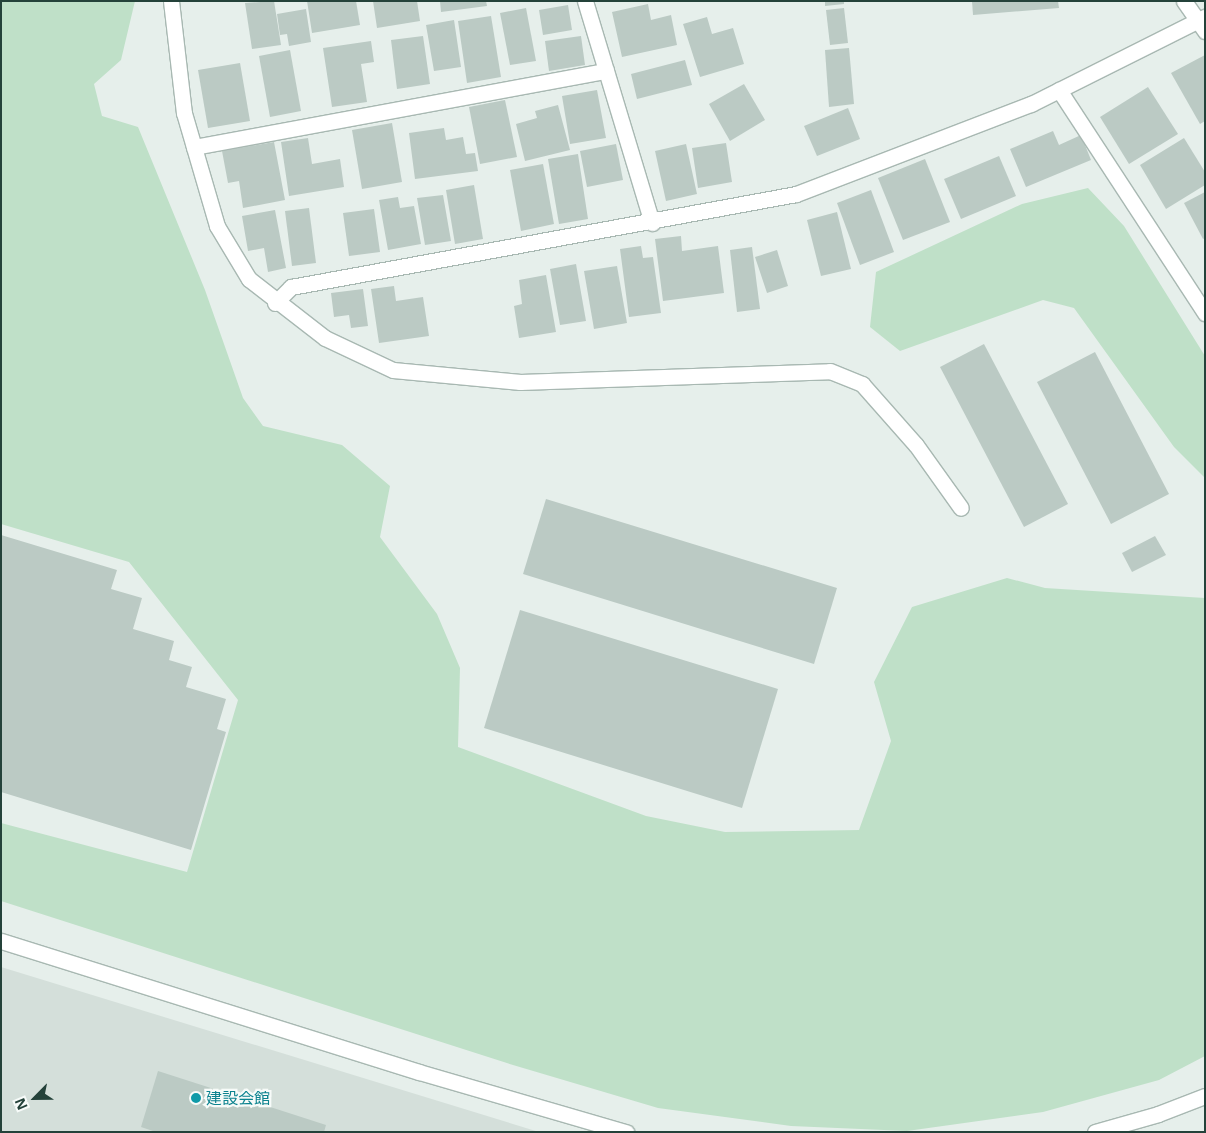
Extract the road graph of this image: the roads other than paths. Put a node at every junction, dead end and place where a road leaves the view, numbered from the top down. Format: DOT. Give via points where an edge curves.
graph roads {
  1 [pos="171,1"];
  2 [pos="584,1"];
  3 [pos="1184,1"];
  4 [pos="1202,23"];
  5 [pos="606,71"];
  6 [pos="1059,90"];
  7 [pos="194,147"];
  8 [pos="652,223"];
  9 [pos="275,303"];
  10 [pos="1205,313"];
  11 [pos="961,508"];
  12 [pos="1,941"];
  13 [pos="1205,1096"];
  14 [pos="626,1132"];
  15 [pos="1094,1132"];
  1 -- 7 [label="street" via="184,113"];
  2 -- 5 [label="street"];
  3 -- 4 [label="street"];
  4 -- 6 [label="street"];
  5 -- 7 [label="street"];
  5 -- 8 [label="street"];
  6 -- 8 [label="street" via="796,194"];
  6 -- 10 [label="street"];
  7 -- 9 [label="street" via="217,226 250,279"];
  8 -- 9 [label="street" via="291,288"];
  9 -- 11 [label="street" via="325,338 394,370 520,382 830,371 862,384 916,445"];
  12 -- 14 [label="street" via="419,1072"];
  13 -- 15 [label="street"];
}
